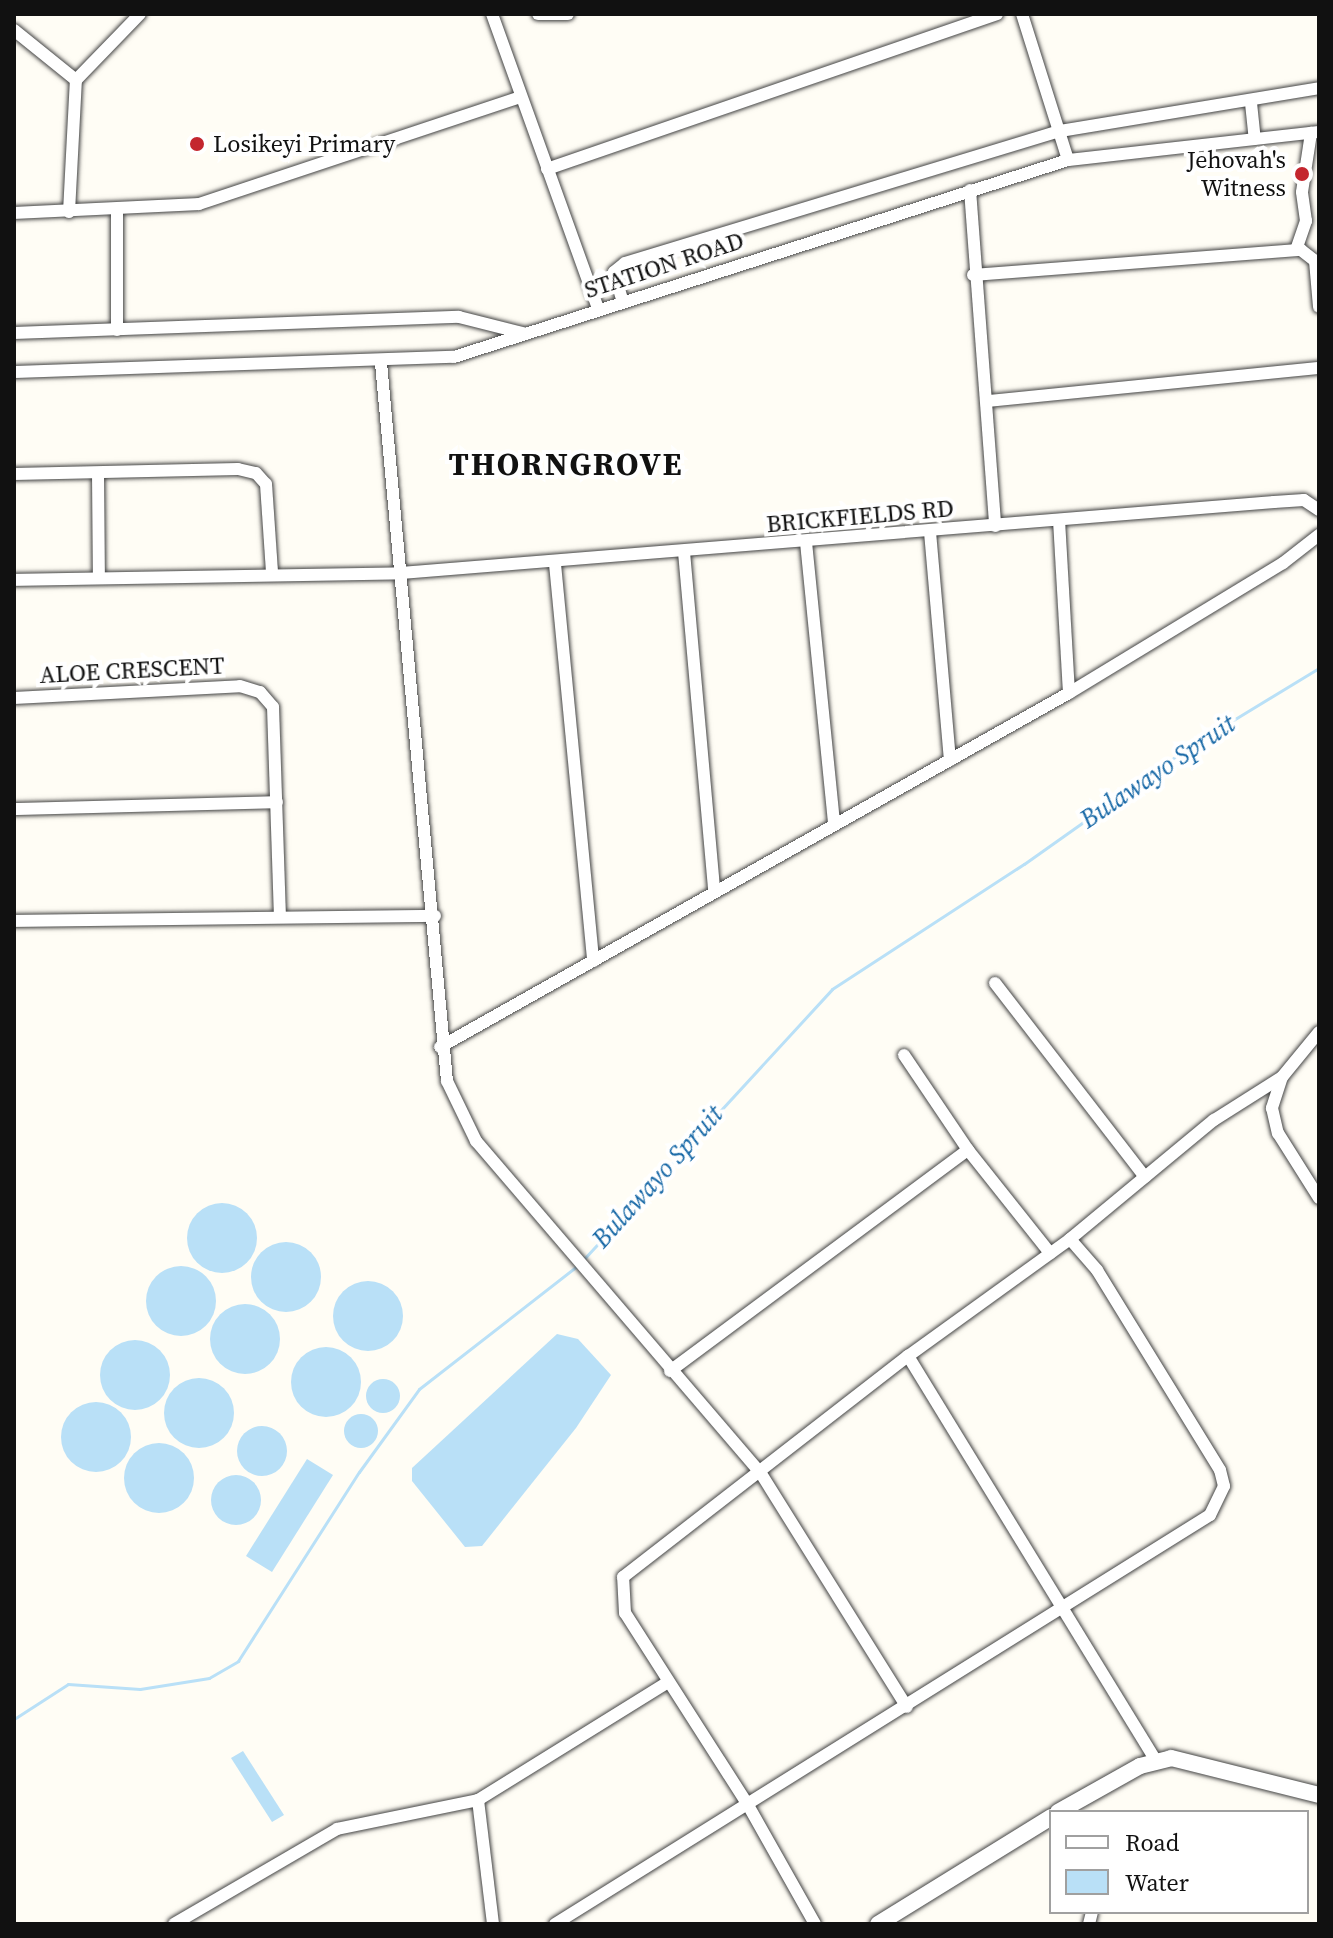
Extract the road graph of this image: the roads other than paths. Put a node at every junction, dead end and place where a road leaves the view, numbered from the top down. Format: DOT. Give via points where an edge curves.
graph roads {
  1 [pos="140,14"];
  2 [pos="492,14"];
  3 [pos="538,14"];
  4 [pos="568,14"];
  5 [pos="997,14"];
  6 [pos="1022,14"];
  7 [pos="14,30"];
  8 [pos="76,80"];
  9 [pos="1319,88"];
  10 [pos="520,97"];
  11 [pos="1251,103"];
  12 [pos="1060,131"];
  13 [pos="1315,132"];
  14 [pos="1255,139"];
  15 [pos="1068,160"];
  16 [pos="547,169"];
  17 [pos="970,190"];
  18 [pos="69,212"];
  19 [pos="117,212"];
  20 [pos="14,213"];
  21 [pos="1296,250"];
  22 [pos="973,275"];
  23 [pos="622,299"];
  24 [pos="1319,307"];
  25 [pos="598,309"];
  26 [pos="117,330"];
  27 [pos="14,333"];
  28 [pos="526,334"];
  29 [pos="381,363"];
  30 [pos="1319,368"];
  31 [pos="14,372"];
  32 [pos="988,401"];
  33 [pos="98,473"];
  34 [pos="14,474"];
  35 [pos="1319,510"];
  36 [pos="1059,520"];
  37 [pos="995,526"];
  38 [pos="930,532"];
  39 [pos="1319,535"];
  40 [pos="806,542"];
  41 [pos="684,552"];
  42 [pos="555,564"];
  43 [pos="272,573"];
  44 [pos="401,573"];
  45 [pos="99,578"];
  46 [pos="14,580"];
  47 [pos="1069,693"];
  48 [pos="14,698"];
  49 [pos="950,760"];
  50 [pos="277,802"];
  51 [pos="14,809"];
  52 [pos="834,824"];
  53 [pos="714,890"];
  54 [pos="435,916"];
  55 [pos="280,917"];
  56 [pos="14,921"];
  57 [pos="593,961"];
  58 [pos="995,983"];
  59 [pos="1319,1032"];
  60 [pos="440,1047"];
  61 [pos="904,1055"];
  62 [pos="1282,1077"];
  63 [pos="968,1150"];
  64 [pos="1145,1177"];
  65 [pos="1319,1198"];
  66 [pos="1070,1239"];
  67 [pos="1050,1253"];
  68 [pos="908,1356"];
  69 [pos="670,1371"];
  70 [pos="760,1472"];
  71 [pos="1061,1611"];
  72 [pos="668,1682"];
  73 [pos="907,1707"];
  74 [pos="1156,1760"];
  75 [pos="1319,1795"];
  76 [pos="478,1800"];
  77 [pos="748,1805"];
  78 [pos="1067,1810"];
  79 [pos="1049,1818"];
  80 [pos="174,1924"];
  81 [pos="493,1924"];
  82 [pos="555,1924"];
  83 [pos="815,1924"];
  84 [pos="878,1924"];
  1 -- 8 [label="street"];
  2 -- 10 [label="street"];
  3 -- 4 [label="street"];
  5 -- 16 [label="street"];
  6 -- 12 [label="street"];
  7 -- 8 [label="street"];
  8 -- 18 [label="street"];
  9 -- 11 [label="street"];
  10 -- 16 [label="street"];
  10 -- 19 [label="street" via="230,196"];
  11 -- 12 [label="street"];
  11 -- 14 [label="street"];
  12 -- 15 [label="street"];
  12 -- 23 [label="street" via="625,263 614,272"];
  13 -- 14 [label="street, STATION ROAD"];
  13 -- 21 [label="street" via="1302,192 1306,221"];
  14 -- 15 [label="street, STATION ROAD"];
  15 -- 17 [label="street, STATION ROAD"];
  16 -- 25 [label="street"];
  17 -- 22 [label="street"];
  17 -- 23 [label="street, STATION ROAD"];
  18 -- 19 [label="street"];
  18 -- 20 [label="street"];
  19 -- 26 [label="street"];
  21 -- 22 [label="street"];
  21 -- 24 [label="street" via="1306,251 1315,261"];
  22 -- 32 [label="street"];
  23 -- 25 [label="street, STATION ROAD"];
  25 -- 28 [label="street, STATION ROAD"];
  26 -- 27 [label="street"];
  26 -- 28 [label="street" via="459,317"];
  28 -- 29 [label="street, STATION ROAD" via="454,357"];
  29 -- 31 [label="street, STATION ROAD"];
  29 -- 44 [label="street"];
  30 -- 32 [label="street"];
  32 -- 37 [label="street"];
  33 -- 34 [label="street"];
  33 -- 43 [label="street" via="256,473 266,484"];
  33 -- 45 [label="street"];
  35 -- 36 [label="street, BRICKFIELDS RD" via="1304,500"];
  36 -- 37 [label="street, BRICKFIELDS RD"];
  36 -- 47 [label="street"];
  37 -- 38 [label="street, BRICKFIELDS RD"];
  38 -- 40 [label="street, BRICKFIELDS RD"];
  38 -- 49 [label="street"];
  39 -- 47 [label="street" via="1283,563"];
  40 -- 41 [label="street, BRICKFIELDS RD"];
  40 -- 52 [label="street"];
  41 -- 42 [label="street, BRICKFIELDS RD"];
  41 -- 53 [label="street"];
  42 -- 44 [label="street, BRICKFIELDS RD"];
  42 -- 57 [label="street"];
  43 -- 44 [label="street, BRICKFIELDS RD"];
  43 -- 45 [label="street, BRICKFIELDS RD"];
  44 -- 54 [label="street"];
  45 -- 46 [label="street, BRICKFIELDS RD"];
  47 -- 49 [label="street"];
  48 -- 50 [label="street, ALOE CRESCENT" via="251,687 273,707"];
  49 -- 52 [label="street"];
  50 -- 51 [label="street"];
  50 -- 55 [label="street, ALOE CRESCENT"];
  52 -- 53 [label="street"];
  53 -- 57 [label="street"];
  54 -- 55 [label="street"];
  54 -- 60 [label="street"];
  55 -- 56 [label="street"];
  57 -- 60 [label="street"];
  58 -- 64 [label="street"];
  59 -- 62 [label="street"];
  60 -- 69 [label="street" via="447,1081 476,1141"];
  61 -- 63 [label="street"];
  62 -- 64 [label="street" via="1247,1095"];
  62 -- 65 [label="street" via="1273,1121"];
  63 -- 67 [label="street"];
  63 -- 69 [label="street"];
  64 -- 66 [label="street"];
  66 -- 67 [label="street"];
  66 -- 71 [label="street" via="1097,1270 1158,1367 1220,1470 1224,1486 1202,1523"];
  67 -- 68 [label="street"];
  68 -- 70 [label="street"];
  68 -- 71 [label="street"];
  69 -- 70 [label="street"];
  70 -- 72 [label="street" via="623,1577 625,1613"];
  70 -- 73 [label="street"];
  71 -- 73 [label="street"];
  71 -- 74 [label="street"];
  72 -- 76 [label="street"];
  72 -- 77 [label="street"];
  73 -- 77 [label="street"];
  74 -- 75 [label="street" via="1185,1759"];
  74 -- 78 [label="street"];
  76 -- 80 [label="street" via="337,1829"];
  76 -- 81 [label="street"];
  77 -- 82 [label="street"];
  77 -- 83 [label="street"];
  79 -- 84 [label="street"];
}
